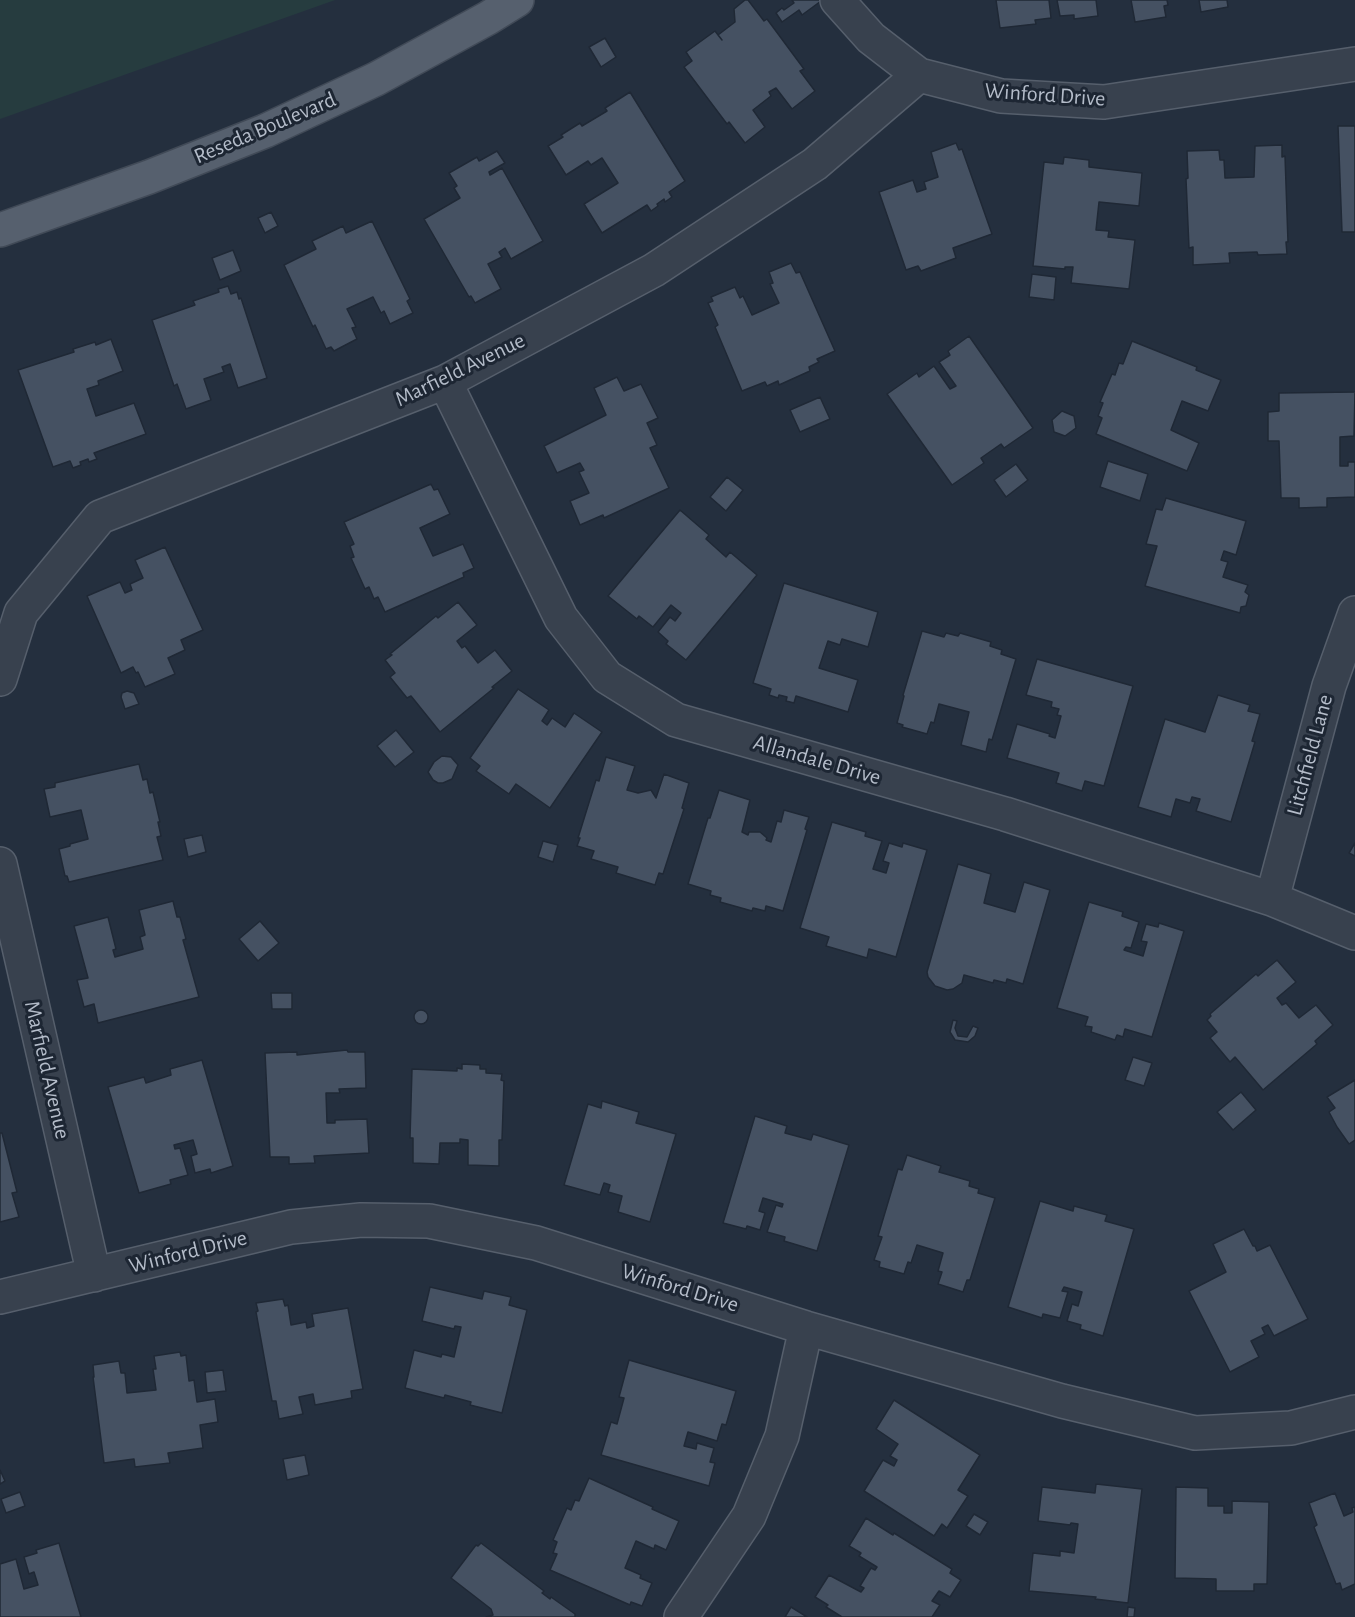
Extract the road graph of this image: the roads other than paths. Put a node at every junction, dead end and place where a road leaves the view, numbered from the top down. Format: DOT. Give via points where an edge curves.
graph roads {
  1 [pos="518,0"];
  2 [pos="837,0"];
  3 [pos="1355,64"];
  4 [pos="919,75"];
  5 [pos="0,230"];
  6 [pos="445,382"];
  7 [pos="1355,613"];
  8 [pos="0,679"];
  9 [pos="0,864"];
  10 [pos="1272,899"];
  11 [pos="1355,933"];
  12 [pos="94,1275"];
  13 [pos="0,1297"];
  14 [pos="806,1328"];
  15 [pos="1355,1412"];
  16 [pos="681,1617"];
  1 -- 5 [label="main road, Reseda Boulevard" via="376,80 265,131"];
  2 -- 4 [label="street, Winford Drive" via="871,38"];
  3 -- 4 [label="street, Winford Drive" via="1104,102 1001,96"];
  4 -- 6 [label="street, Marfield Avenue" via="815,164 654,270"];
  6 -- 8 [label="street, Marfield Avenue" via="100,517 21,612"];
  6 -- 10 [label="street, Allandale Drive" via="561,618 608,677 676,720 1005,814"];
  7 -- 10 [label="street, Litchfield Lane" via="1329,686"];
  9 -- 12 [label="street, Marfield Avenue"];
  10 -- 11 [label="street, Allandale Drive"];
  12 -- 13 [label="street, Winford Drive"];
  12 -- 14 [label="street, Winford Drive" via="291,1227 429,1221 536,1243"];
  14 -- 15 [label="street, Winford Drive" via="1062,1401 1194,1433 1291,1428"];
  14 -- 16 [label="street" via="782,1436 749,1516"];
}
